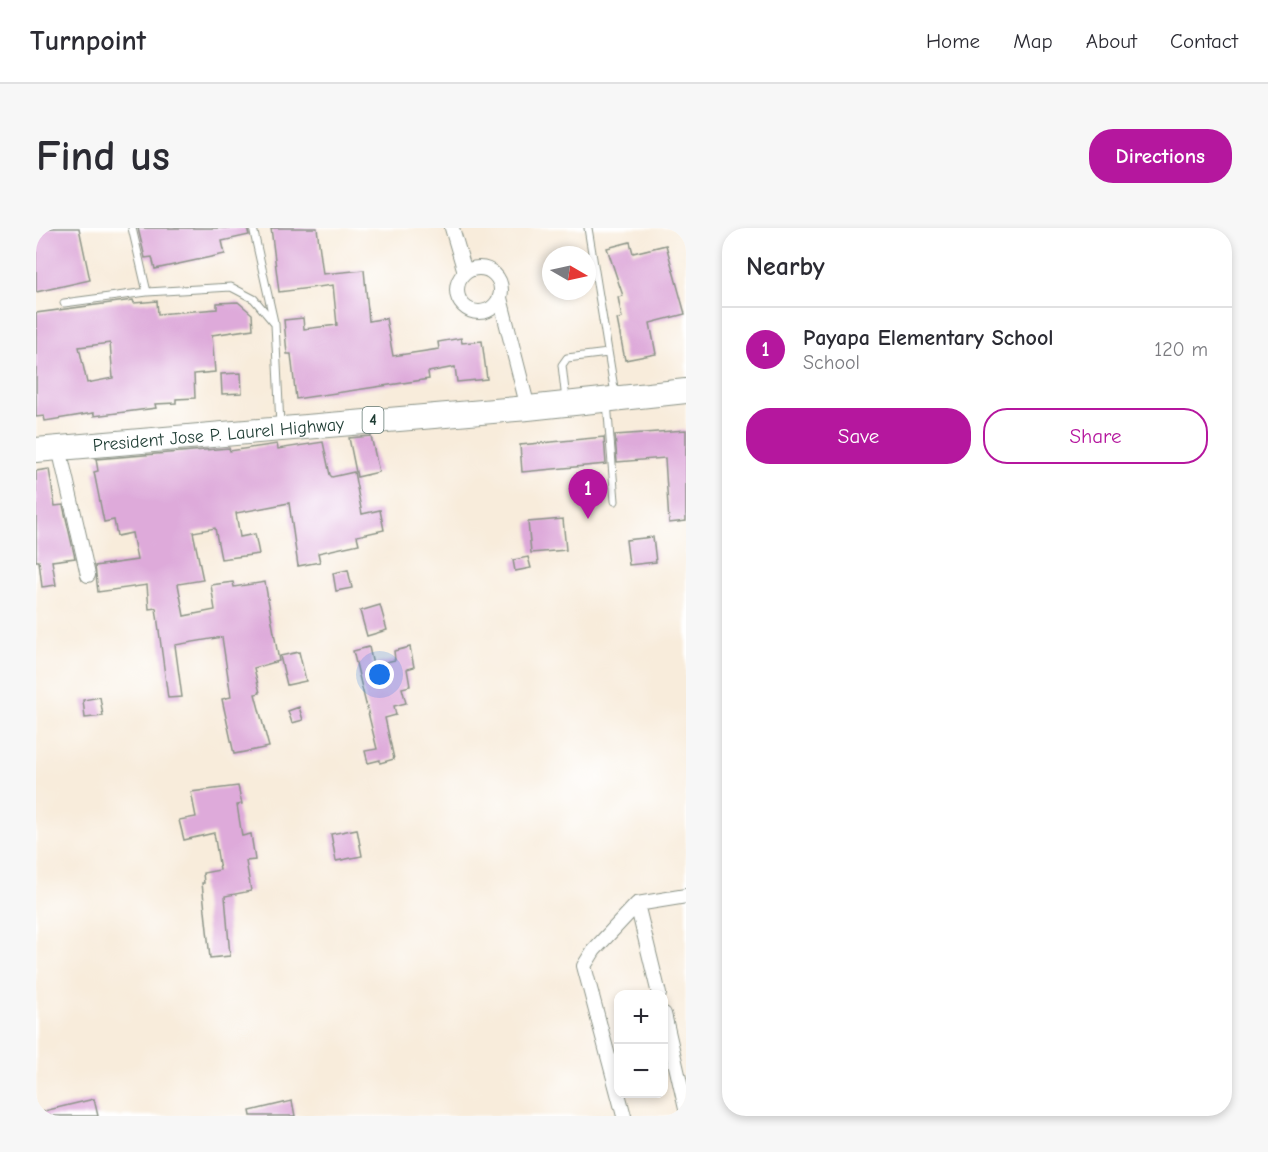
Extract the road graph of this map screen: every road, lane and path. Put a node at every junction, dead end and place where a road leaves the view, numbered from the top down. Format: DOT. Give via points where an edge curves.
graph roads {
  1 [pos="132,228"];
  2 [pos="253,228"];
  3 [pos="452,228"];
  4 [pos="588,228"];
  5 [pos="465,272"];
  6 [pos="147,292"];
  7 [pos="500,298"];
  8 [pos="64,303"];
  9 [pos="275,324"];
  10 [pos="608,353"];
  11 [pos="686,391"];
  12 [pos="611,399"];
  13 [pos="566,403"];
  14 [pos="528,408"];
  15 [pos="280,427"];
  16 [pos="48,449"];
  17 [pos="615,501"];
  18 [pos="88,575"];
  19 [pos="686,896"];
  20 [pos="637,904"];
  21 [pos="658,990"];
  22 [pos="668,1035"];
  23 [pos="686,1109"];
  24 [pos="624,1116"];
  1 -- 6 [label="lane"];
  2 -- 9 [label="lane"];
  3 -- 5 [label="street"];
  4 -- 10 [label="lane"];
  5 -- 7 [label="street" via="480,267 493,272 500,284"];
  5 -- 7 [label="street" via="456,290 468,309 483,312"];
  6 -- 8 [label="lane"];
  6 -- 9 [label="lane" via="231,287 255,298"];
  7 -- 14 [label="street"];
  9 -- 15 [label="lane"];
  10 -- 12 [label="lane"];
  10 -- 13 [label="lane" via="567,358 562,365"];
  11 -- 12 [label="highway, President Jose P. Laurel Highway / 4"];
  12 -- 13 [label="highway, President Jose P. Laurel Highway / 4"];
  12 -- 17 [label="lane"];
  13 -- 14 [label="highway, President Jose P. Laurel Highway / 4"];
  14 -- 15 [label="highway, President Jose P. Laurel Highway / 4"];
  15 -- 16 [label="highway, President Jose P. Laurel Highway / 4"];
  16 -- 18 [label="street"];
  19 -- 20 [label="street"];
  20 -- 21 [label="street"];
  20 -- 24 [label="street" via="584,966"];
  22 -- 23 [label="street"];
}
